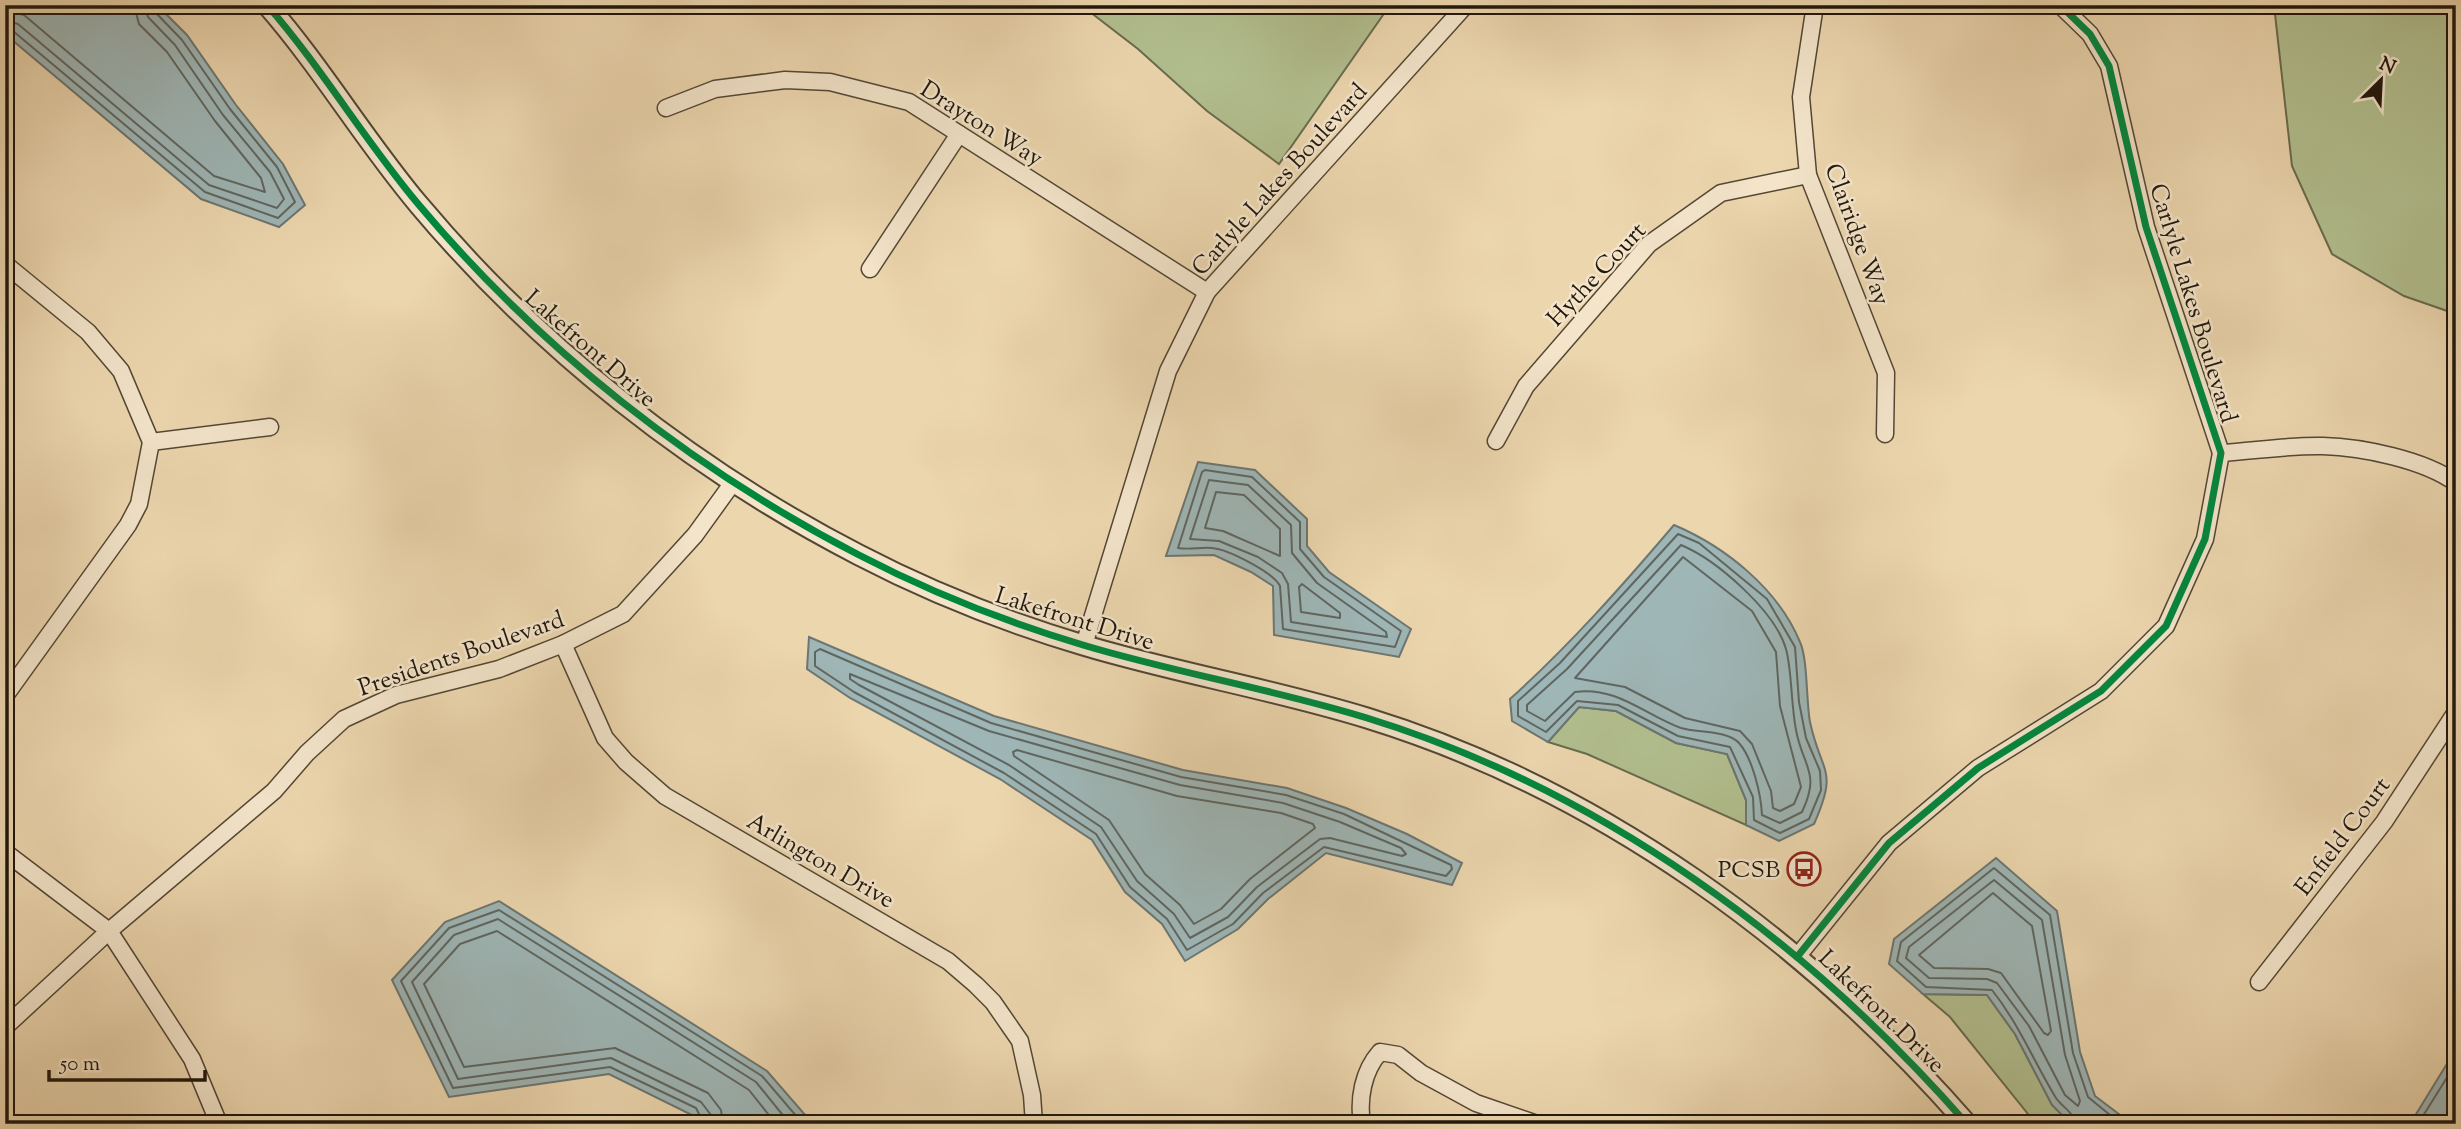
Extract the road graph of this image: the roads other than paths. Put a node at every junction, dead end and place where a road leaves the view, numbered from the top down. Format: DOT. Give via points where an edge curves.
graph roads {
  1 [pos="267,5"];
  2 [pos="1466,5"];
  3 [pos="1815,5"];
  4 [pos="2060,5"];
  5 [pos="666,108"];
  6 [pos="959,134"];
  7 [pos="1808,175"];
  8 [pos="5,264"];
  9 [pos="870,269"];
  10 [pos="1207,292"];
  11 [pos="270,427"];
  12 [pos="1885,434"];
  13 [pos="1496,441"];
  14 [pos="150,442"];
  15 [pos="2221,453"];
  16 [pos="734,481"];
  17 [pos="2456,483"];
  18 [pos="563,645"];
  19 [pos="1084,645"];
  20 [pos="5,696"];
  21 [pos="2456,712"];
  22 [pos="5,852"];
  23 [pos="109,931"];
  24 [pos="1797,957"];
  25 [pos="2259,982"];
  26 [pos="5,1027"];
  27 [pos="219,1124"];
  28 [pos="1034,1124"];
  29 [pos="1362,1124"];
  30 [pos="1537,1124"];
  31 [pos="1967,1124"];
  1 -- 16 [label="street, Lakefront Drive" via="400,182 505,300 621,401"];
  2 -- 10 [label="street, Carlyle Lakes Boulevard"];
  3 -- 7 [label="street, Clairidge Way" via="1801,97"];
  4 -- 15 [label="street, Carlyle Lakes Boulevard" via="2090,34 2109,66 2146,227"];
  5 -- 6 [label="street, Drayton Way" via="715,89 785,80 830,82 909,102"];
  6 -- 9 [label="street"];
  6 -- 10 [label="street, Drayton Way"];
  7 -- 12 [label="street, Clairidge Way" via="1886,373"];
  7 -- 13 [label="street, Hythe Court" via="1721,193 1649,244 1526,386"];
  8 -- 14 [label="street" via="88,332 121,371"];
  10 -- 19 [label="street, Carlyle Lakes Boulevard" via="1168,371"];
  11 -- 14 [label="street"];
  14 -- 20 [label="street" via="139,504 128,525"];
  15 -- 17 [label="street" via="2323,446 2403,459"];
  15 -- 24 [label="street, Carlyle Lakes Boulevard" via="2205,539 2166,626 2101,691 1978,768 1889,843"];
  16 -- 18 [label="street, Presidents Boulevard" via="695,535 623,614"];
  16 -- 19 [label="street, Lakefront Drive" via="893,571 1012,621"];
  18 -- 23 [label="street, Presidents Boulevard" via="499,669 396,695 345,719 274,791"];
  18 -- 28 [label="street, Arlington Drive" via="604,737 665,796 948,961 993,1002 1020,1041"];
  19 -- 24 [label="street, Lakefront Drive" via="1316,703 1464,753 1625,835 1724,900"];
  21 -- 25 [label="street, Enfield Court" via="2384,822"];
  22 -- 23 [label="street"];
  23 -- 26 [label="street, Presidents Boulevard"];
  23 -- 27 [label="street" via="192,1059"];
  24 -- 31 [label="street, Lakefront Drive" via="1910,1060"];
  29 -- 30 [label="street" via="1363,1085 1380,1052 1398,1055 1476,1103"];
}
